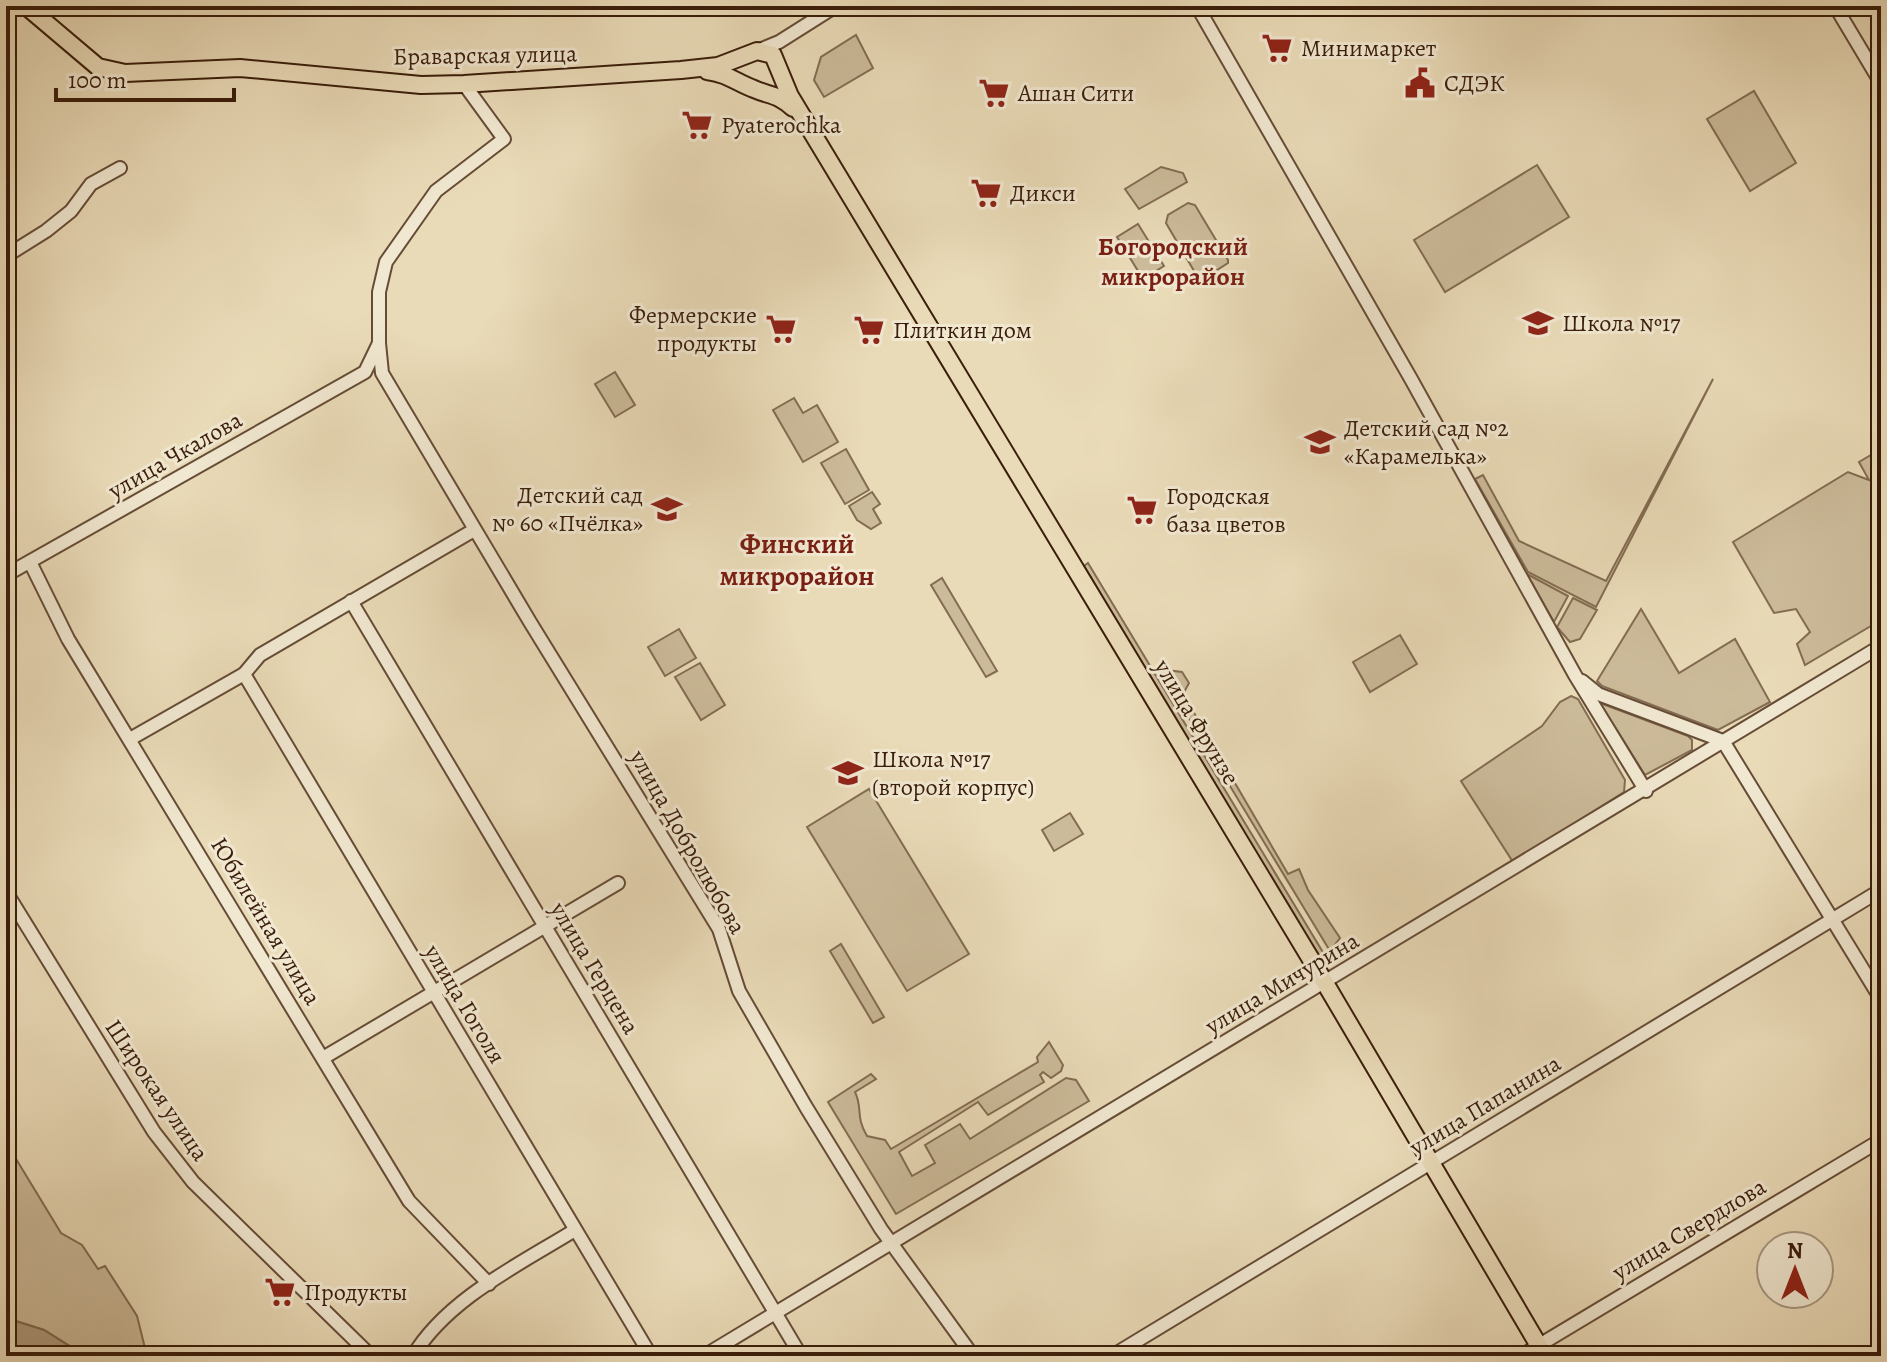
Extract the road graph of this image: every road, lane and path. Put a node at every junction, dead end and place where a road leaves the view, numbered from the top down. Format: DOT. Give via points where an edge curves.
graph roads {
  1 [pos="26,6"];
  2 [pos="836,6"];
  3 [pos="1197,6"];
  4 [pos="1835,6"];
  5 [pos="789,36"];
  6 [pos="752,54"];
  7 [pos="780,67"];
  8 [pos="681,70"];
  9 [pos="745,82"];
  10 [pos="1881,83"];
  11 [pos="464,84"];
  12 [pos="765,90"];
  13 [pos="802,116"];
  14 [pos="120,168"];
  15 [pos="6,256"];
  16 [pos="379,343"];
  17 [pos="474,530"];
  18 [pos="30,562"];
  19 [pos="6,575"];
  20 [pos="351,601"];
  21 [pos="1881,646"];
  22 [pos="244,674"];
  23 [pos="1575,675"];
  24 [pos="130,739"];
  25 [pos="1723,741"];
  26 [pos="1646,791"];
  27 [pos="618,883"];
  28 [pos="1881,890"];
  29 [pos="6,892"];
  30 [pos="1833,919"];
  31 [pos="545,927"];
  32 [pos="1325,983"];
  33 [pos="433,994"];
  34 [pos="1881,999"];
  35 [pos="323,1058"];
  36 [pos="1881,1140"];
  37 [pos="1432,1164"];
  38 [pos="575,1230"];
  39 [pos="890,1243"];
  40 [pos="489,1284"];
  41 [pos="776,1313"];
  42 [pos="1542,1350"];
  43 [pos="371,1356"];
  44 [pos="413,1356"];
  45 [pos="651,1356"];
  46 [pos="704,1356"];
  47 [pos="801,1356"];
  48 [pos="973,1356"];
  49 [pos="1112,1356"];
  50 [pos="1521,1356"];
  1 -- 11 [label="main road, Браварская улица" via="98,67 125,73 240,68 421,85"];
  2 -- 5 [label="street"];
  3 -- 23 [label="street"];
  4 -- 10 [label="street"];
  5 -- 6 [label="street"];
  5 -- 7 [label="street"];
  6 -- 7 [label="main road" via="768,52"];
  6 -- 8 [label="main road" via="718,66"];
  6 -- 9 [label="main road" via="741,66"];
  7 -- 12 [label="main road" via="779,80"];
  7 -- 13 [label="main road, улица Фрунзе"];
  8 -- 9 [label="main road" via="724,73"];
  8 -- 11 [label="main road, Браварская улица"];
  9 -- 12 [label="main road"];
  11 -- 16 [label="street" via="504,139 436,191 386,262 379,292"];
  12 -- 13 [label="main road"];
  13 -- 32 [label="main road, улица Фрунзе"];
  14 -- 15 [label="street" via="91,184 71,211"];
  16 -- 17 [label="street, улица Добролюбова" via="382,373"];
  16 -- 18 [label="street, улица Чкалова" via="365,372"];
  17 -- 20 [label="street"];
  17 -- 39 [label="street, улица Добролюбова" via="719,929 739,991"];
  18 -- 19 [label="street, улица Чкалова"];
  18 -- 24 [label="street, Юбилейная улица" via="68,639"];
  20 -- 22 [label="street" via="260,655"];
  20 -- 31 [label="street, улица Герцена"];
  21 -- 25 [label="street, улица Мичурина"];
  22 -- 24 [label="street"];
  22 -- 33 [label="street, улица Гоголя"];
  23 -- 25 [label="street" via="1598,694"];
  23 -- 26 [label="street"];
  24 -- 35 [label="street, Юбилейная улица"];
  25 -- 26 [label="street, улица Мичурина"];
  25 -- 30 [label="street"];
  26 -- 32 [label="street, улица Мичурина"];
  27 -- 31 [label="street"];
  28 -- 30 [label="street, улица Папанина"];
  29 -- 43 [label="street, Широкая улица" via="154,1132 183,1169"];
  30 -- 34 [label="street"];
  30 -- 37 [label="street, улица Папанина"];
  31 -- 33 [label="street"];
  31 -- 41 [label="street, улица Герцена"];
  32 -- 37 [label="main road, улица Фрунзе"];
  32 -- 39 [label="street, улица Мичурина"];
  33 -- 35 [label="street"];
  33 -- 38 [label="street, улица Гоголя"];
  35 -- 40 [label="street, Юбилейная улица" via="409,1201"];
  36 -- 42 [label="street, улица Свердлова"];
  37 -- 42 [label="main road, улица Фрунзе"];
  37 -- 49 [label="street, улица Папанина"];
  38 -- 40 [label="street"];
  38 -- 45 [label="street, улица Гоголя"];
  39 -- 41 [label="street, улица Мичурина"];
  39 -- 48 [label="street, улица Добролюбова"];
  40 -- 44 [label="street" via="425,1335"];
  41 -- 46 [label="street, улица Мичурина"];
  41 -- 47 [label="street, улица Герцена"];
  42 -- 50 [label="street, улица Свердлова"];
}
